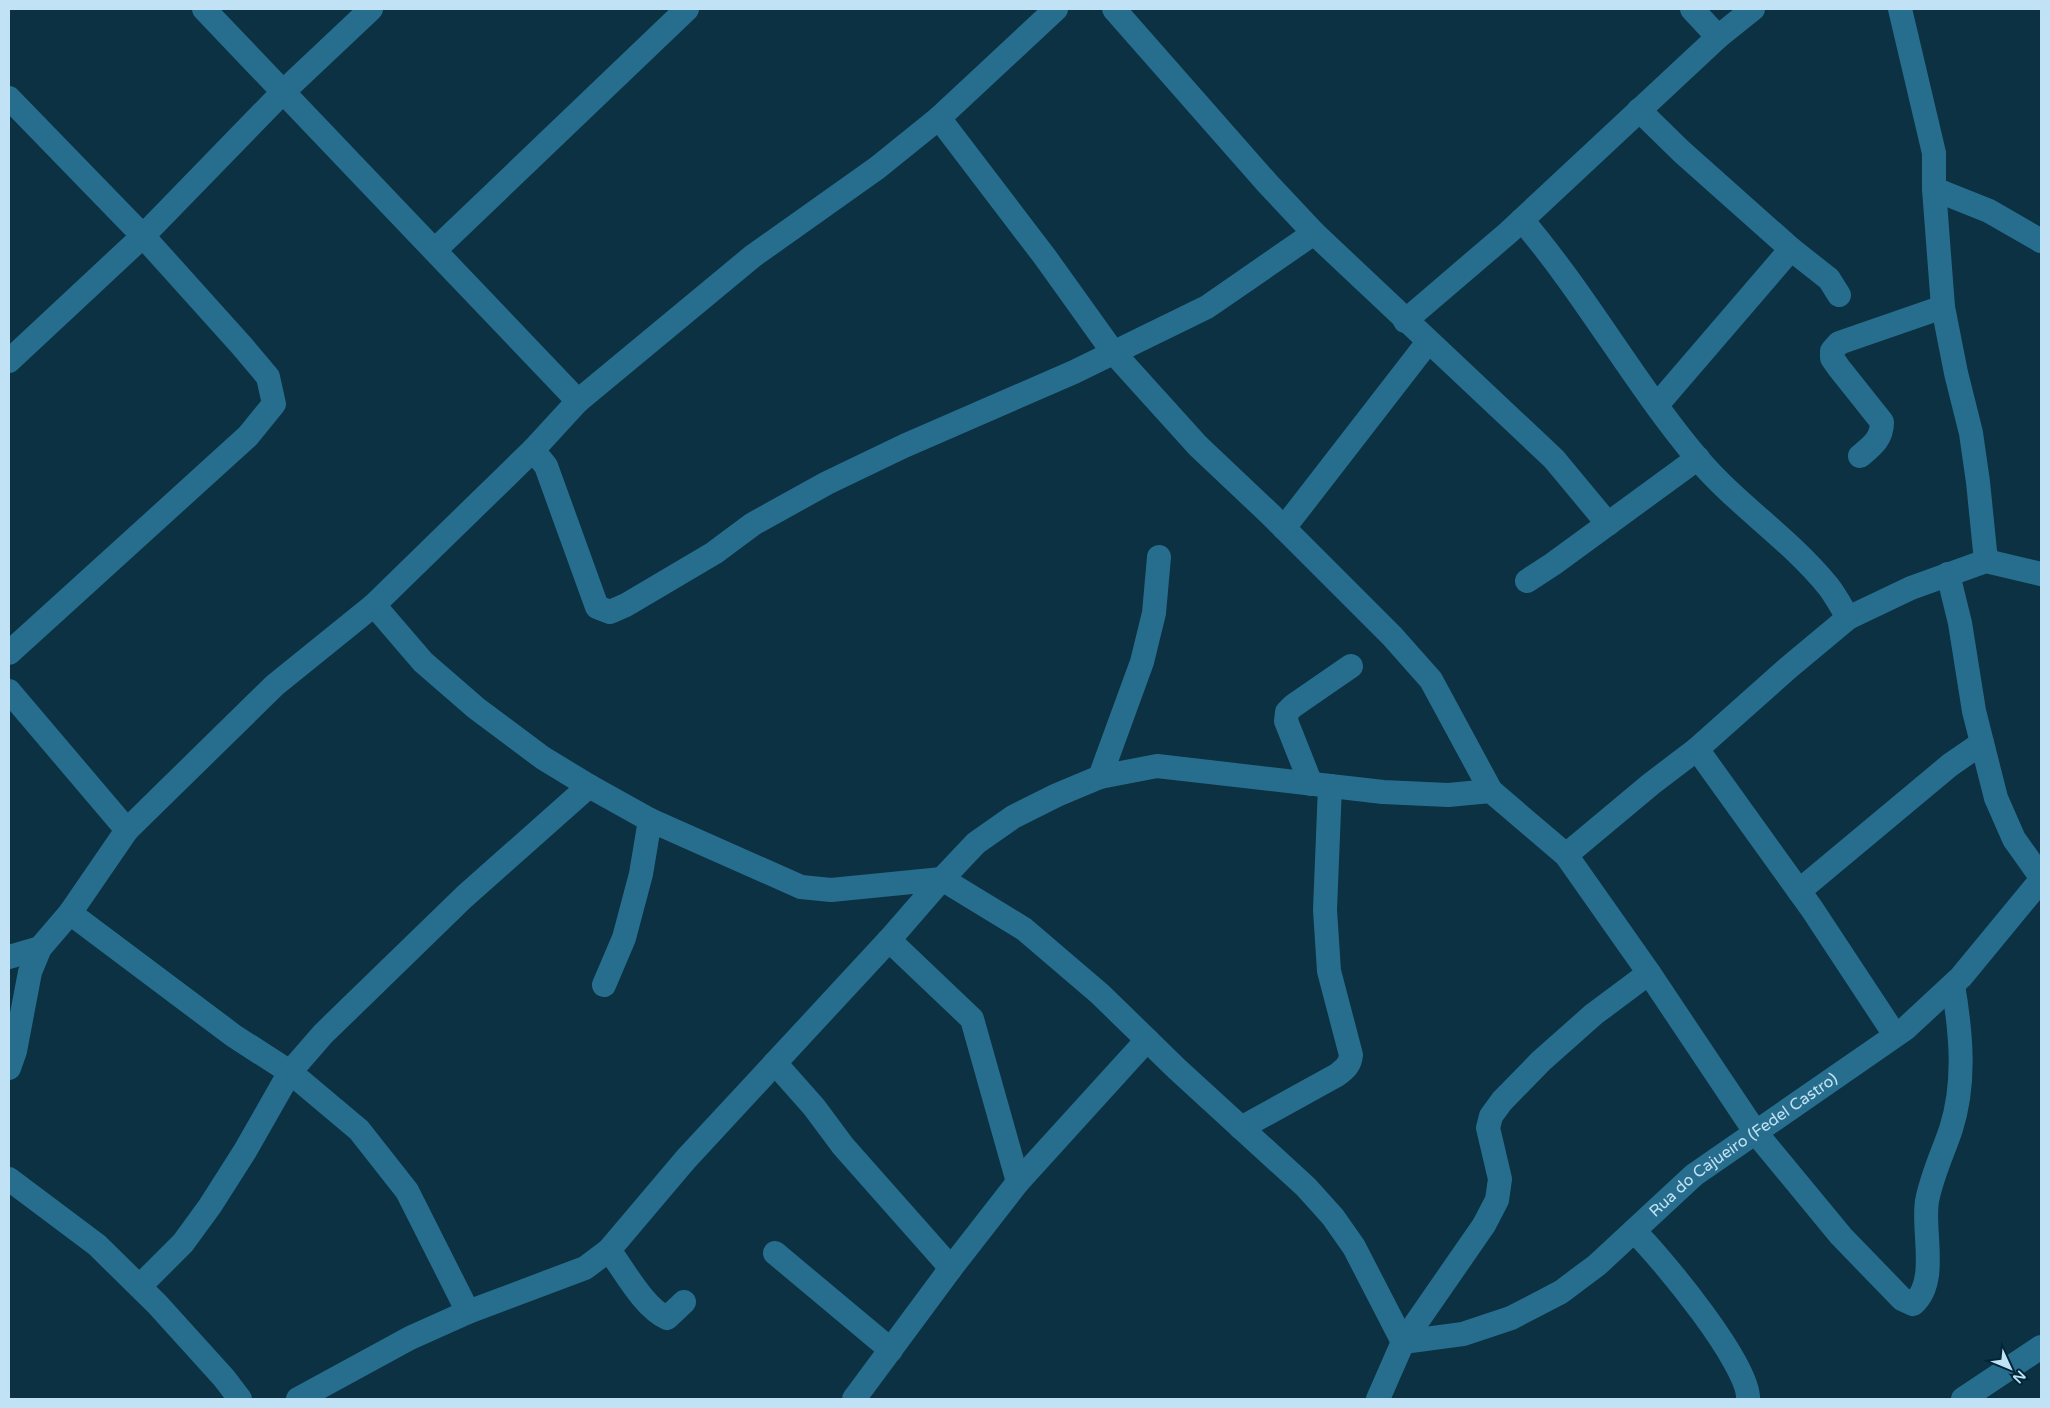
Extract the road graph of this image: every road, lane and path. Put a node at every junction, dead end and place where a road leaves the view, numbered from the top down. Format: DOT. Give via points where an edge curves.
graph roads {
  1 [pos="204,9"];
  2 [pos="371,9"];
  3 [pos="687,9"];
  4 [pos="1056,9"];
  5 [pos="1114,9"];
  6 [pos="1692,9"];
  7 [pos="1753,9"];
  8 [pos="1900,9"];
  9 [pos="1718,37"];
  10 [pos="284,91"];
  11 [pos="9,98"];
  12 [pos="1639,110"];
  13 [pos="939,118"];
  14 [pos="1934,189"];
  15 [pos="1522,220"];
  16 [pos="1314,233"];
  17 [pos="143,236"];
  18 [pos="2041,240"];
  19 [pos="1791,249"];
  20 [pos="435,250"];
  21 [pos="1839,296"];
  22 [pos="1943,307"];
  23 [pos="1405,321"];
  24 [pos="1428,342"];
  25 [pos="1114,352"];
  26 [pos="9,361"];
  27 [pos="578,401"];
  28 [pos="1657,405"];
  29 [pos="533,450"];
  30 [pos="1860,456"];
  31 [pos="1698,458"];
  32 [pos="1608,524"];
  33 [pos="1284,528"];
  34 [pos="1158,557"];
  35 [pos="1986,561"];
  36 [pos="1948,574"];
  37 [pos="2041,574"];
  38 [pos="1527,581"];
  39 [pos="374,605"];
  40 [pos="1848,618"];
  41 [pos="9,653"];
  42 [pos="1351,666"];
  43 [pos="9,691"];
  44 [pos="1982,743"];
  45 [pos="1697,749"];
  46 [pos="1100,777"];
  47 [pos="1320,785"];
  48 [pos="589,786"];
  49 [pos="1491,791"];
  50 [pos="650,820"];
  51 [pos="127,830"];
  52 [pos="1566,855"];
  53 [pos="942,879"];
  54 [pos="2041,879"];
  55 [pos="1799,891"];
  56 [pos="70,913"];
  57 [pos="890,940"];
  58 [pos="40,948"];
  59 [pos="9,957"];
  60 [pos="1649,974"];
  61 [pos="604,985"];
  62 [pos="1953,985"];
  63 [pos="1895,1035"];
  64 [pos="1147,1040"];
  65 [pos="775,1063"];
  66 [pos="9,1068"];
  67 [pos="290,1072"];
  68 [pos="1241,1128"];
  69 [pos="1756,1133"];
  70 [pos="9,1179"];
  71 [pos="1018,1182"];
  72 [pos="1634,1231"];
  73 [pos="609,1250"];
  74 [pos="775,1253"];
  75 [pos="951,1268"];
  76 [pos="140,1286"];
  77 [pos="684,1302"];
  78 [pos="468,1312"];
  79 [pos="1403,1342"];
  80 [pos="2041,1347"];
  81 [pos="891,1350"];
  82 [pos="240,1399"];
  83 [pos="298,1399"];
  84 [pos="854,1399"];
  85 [pos="1378,1399"];
  86 [pos="1748,1399"];
  87 [pos="1963,1399"];
  1 -- 10 [label="street"];
  2 -- 10 [label="street"];
  3 -- 20 [label="street"];
  4 -- 13 [label="street"];
  5 -- 16 [label="street"];
  6 -- 9 [label="street"];
  7 -- 9 [label="street"];
  8 -- 14 [label="street" via="1934,153"];
  9 -- 12 [label="street"];
  10 -- 17 [label="street"];
  10 -- 20 [label="street"];
  11 -- 17 [label="street"];
  12 -- 15 [label="street"];
  12 -- 19 [label="street"];
  13 -- 25 [label="street"];
  13 -- 27 [label="street" via="877,168 753,256"];
  14 -- 18 [label="street" via="1989,211"];
  14 -- 22 [label="street"];
  15 -- 23 [label="street"];
  15 -- 28 [label="street" via="1552,254"];
  16 -- 23 [label="street"];
  16 -- 25 [label="street" via="1207,307"];
  17 -- 26 [label="street"];
  17 -- 41 [label="street" via="268,377 274,404 248,436"];
  19 -- 21 [label="street" via="1830,279"];
  19 -- 28 [label="street"];
  20 -- 27 [label="street"];
  22 -- 30 [label="street" via="1839,343 1832,351 1832,358 1839,368 1882,422 1882,432 1877,441"];
  22 -- 35 [label="street" via="1971,433"];
  23 -- 24 [label="street"];
  24 -- 32 [label="street" via="1554,459"];
  24 -- 33 [label="street"];
  25 -- 29 [label="street" via="827,483 753,524 714,553 610,612 597,607 546,466"];
  25 -- 33 [label="street" via="1198,446"];
  27 -- 29 [label="street"];
  28 -- 31 [label="street"];
  29 -- 39 [label="street"];
  31 -- 32 [label="street"];
  31 -- 40 [label="street" via="1730,494 1829,586"];
  32 -- 38 [label="street"];
  33 -- 49 [label="street" via="1392,636 1431,680"];
  34 -- 46 [label="street" via="1154,612 1142,662"];
  35 -- 36 [label="street"];
  35 -- 37 [label="street"];
  36 -- 40 [label="street"];
  36 -- 44 [label="street"];
  39 -- 48 [label="street" via="423,662 476,708 543,758"];
  39 -- 51 [label="street" via="275,685"];
  40 -- 45 [label="street"];
  42 -- 47 [label="street" via="1288,712 1286,721"];
  43 -- 51 [label="street"];
  44 -- 54 [label="street" via="1996,798 2014,840"];
  44 -- 55 [label="street" via="1950,765"];
  45 -- 52 [label="street"];
  45 -- 55 [label="street"];
  46 -- 47 [label="street" via="1157,766"];
  46 -- 53 [label="street" via="1013,817 976,843"];
  47 -- 49 [label="street" via="1448,795"];
  47 -- 68 [label="street" via="1329,971 1350,1061 1337,1075"];
  48 -- 50 [label="street"];
  48 -- 67 [label="street" via="464,897 323,1034"];
  49 -- 52 [label="street"];
  50 -- 53 [label="street" via="801,887 831,890"];
  50 -- 61 [label="street" via="641,874 624,938"];
  51 -- 56 [label="street"];
  52 -- 60 [label="street"];
  53 -- 57 [label="street"];
  53 -- 64 [label="street" via="1024,929 1100,994"];
  54 -- 62 [label="street, Rua do Cajueiro (Fedel Castro)"];
  55 -- 63 [label="street"];
  56 -- 58 [label="street"];
  56 -- 67 [label="street" via="234,1036"];
  57 -- 65 [label="street"];
  57 -- 71 [label="street" via="972,1019"];
  58 -- 59 [label="street"];
  58 -- 66 [label="street" via="30,972"];
  60 -- 69 [label="street"];
  60 -- 79 [label="street" via="1588,1020 1542,1061 1491,1116 1488,1128 1500,1178 1497,1200 1484,1225"];
  62 -- 63 [label="street, Rua do Cajueiro (Fedel Castro)"];
  62 -- 69 [label="street" via="1960,1023 1958,1098 1952,1128 1935,1169 1927,1203 1925,1285 1920,1298 1913,1304 1902,1300 1841,1236"];
  63 -- 69 [label="street, Rua do Cajueiro (Fedel Castro)"];
  64 -- 68 [label="street"];
  64 -- 71 [label="street"];
  65 -- 73 [label="street" via="686,1159"];
  65 -- 75 [label="street"];
  67 -- 76 [label="street" via="210,1206 183,1243"];
  67 -- 78 [label="street" via="359,1130 407,1192"];
  68 -- 79 [label="street" via="1306,1187 1333,1217 1354,1248"];
  69 -- 72 [label="street, Rua do Cajueiro (Fedel Castro)" via="1694,1176"];
  70 -- 76 [label="street" via="97,1245"];
  71 -- 75 [label="street"];
  72 -- 79 [label="street, Rua do Cajueiro (Fedel Castro)" via="1561,1292 1511,1318 1464,1334"];
  72 -- 86 [label="street" via="1683,1286 1713,1330 1743,1378 1749,1391"];
  73 -- 77 [label="street" via="659,1314 667,1318"];
  73 -- 78 [label="street" via="585,1268"];
  74 -- 81 [label="street"];
  75 -- 81 [label="street"];
  76 -- 82 [label="street"];
  78 -- 83 [label="street" via="410,1338"];
  79 -- 85 [label="street"];
  80 -- 87 [label="street"];
  81 -- 84 [label="street"];
}
